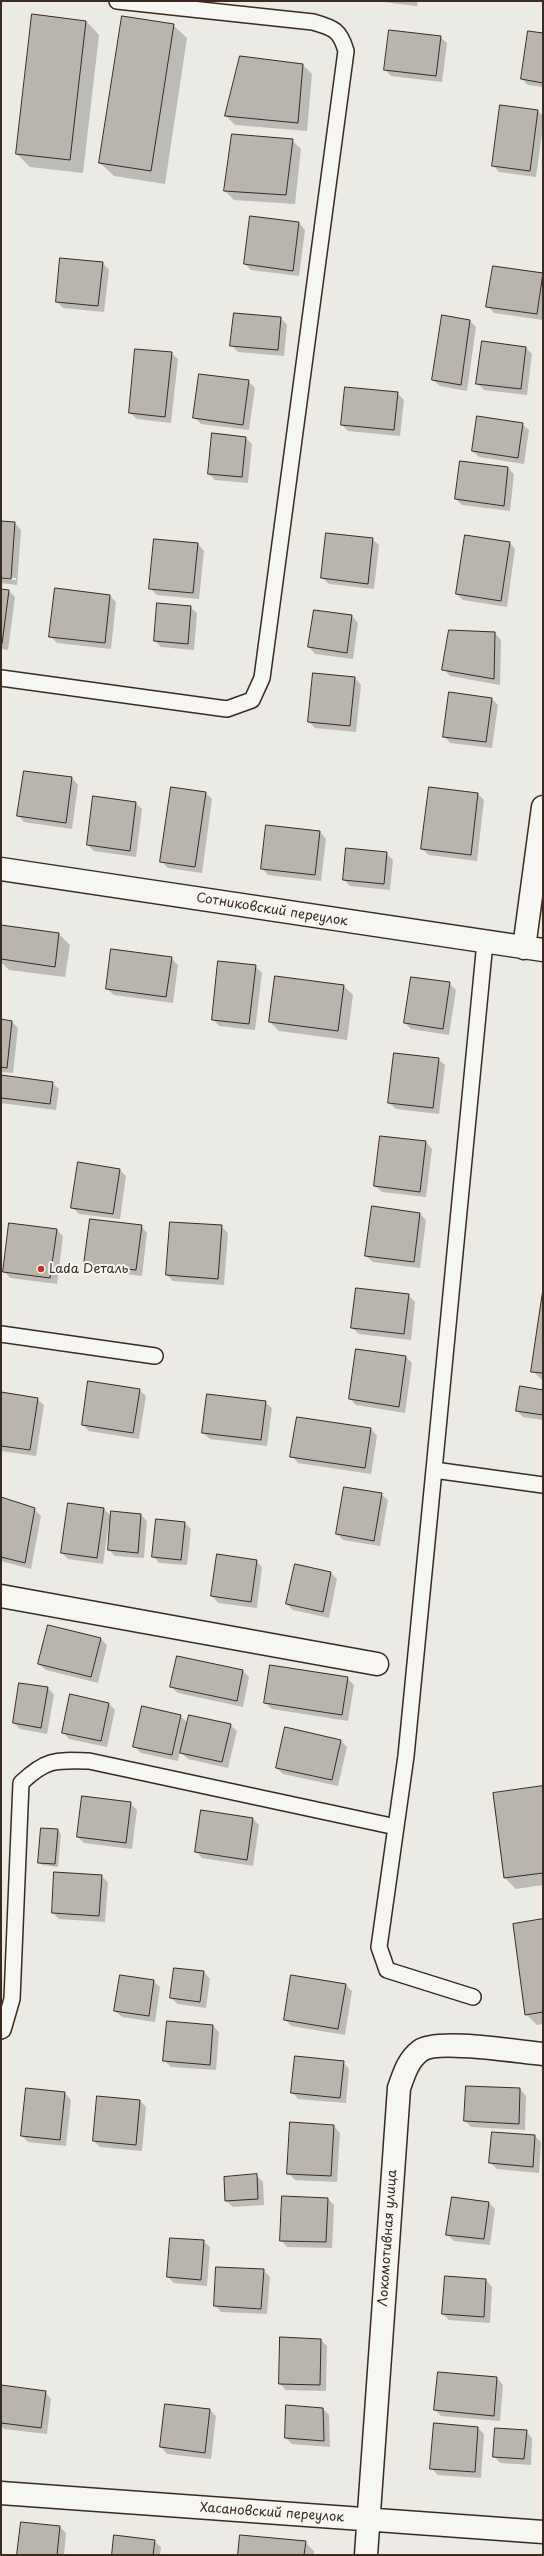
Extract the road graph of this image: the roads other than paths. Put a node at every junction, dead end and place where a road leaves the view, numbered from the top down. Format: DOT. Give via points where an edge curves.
graph roads {
  1 [pos="117,1"];
  2 [pos="1,678"];
  3 [pos="543,807"];
  4 [pos="1,869"];
  5 [pos="485,942"];
  6 [pos="534,949"];
  7 [pos="1,1334"];
  8 [pos="156,1356"];
  9 [pos="434,1470"];
  10 [pos="543,1485"];
  11 [pos="1,1596"];
  12 [pos="377,1664"];
  13 [pos="396,1827"];
  14 [pos="473,1997"];
  15 [pos="1,2031"];
  16 [pos="543,2054"];
  17 [pos="1,2493"];
  18 [pos="368,2519"];
  19 [pos="543,2532"];
  20 [pos="366,2555"];
  1 -- 2 [label="lane" via="313,22 332,27 342,37 346,51 262,678 252,700 227,709"];
  3 -- 6 [label="street"];
  4 -- 5 [label="street, Сотниковский переулок"];
  5 -- 6 [label="street, Сотниковский переулок"];
  5 -- 9 [label="lane"];
  7 -- 8 [label="lane"];
  9 -- 10 [label="lane"];
  9 -- 13 [label="lane" via="406,1756"];
  11 -- 12 [label="street"];
  13 -- 14 [label="lane" via="379,1947 387,1970"];
  13 -- 15 [label="lane" via="89,1761 62,1760 38,1766 21,1783 12,1999"];
  16 -- 18 [label="street, Локомотивная улица" via="444,2045 421,2050 407,2065 398,2088"];
  17 -- 18 [label="street, Хасановский переулок"];
  18 -- 19 [label="street, Хасановский переулок"];
  18 -- 20 [label="street, Локомотивная улица"];
}
